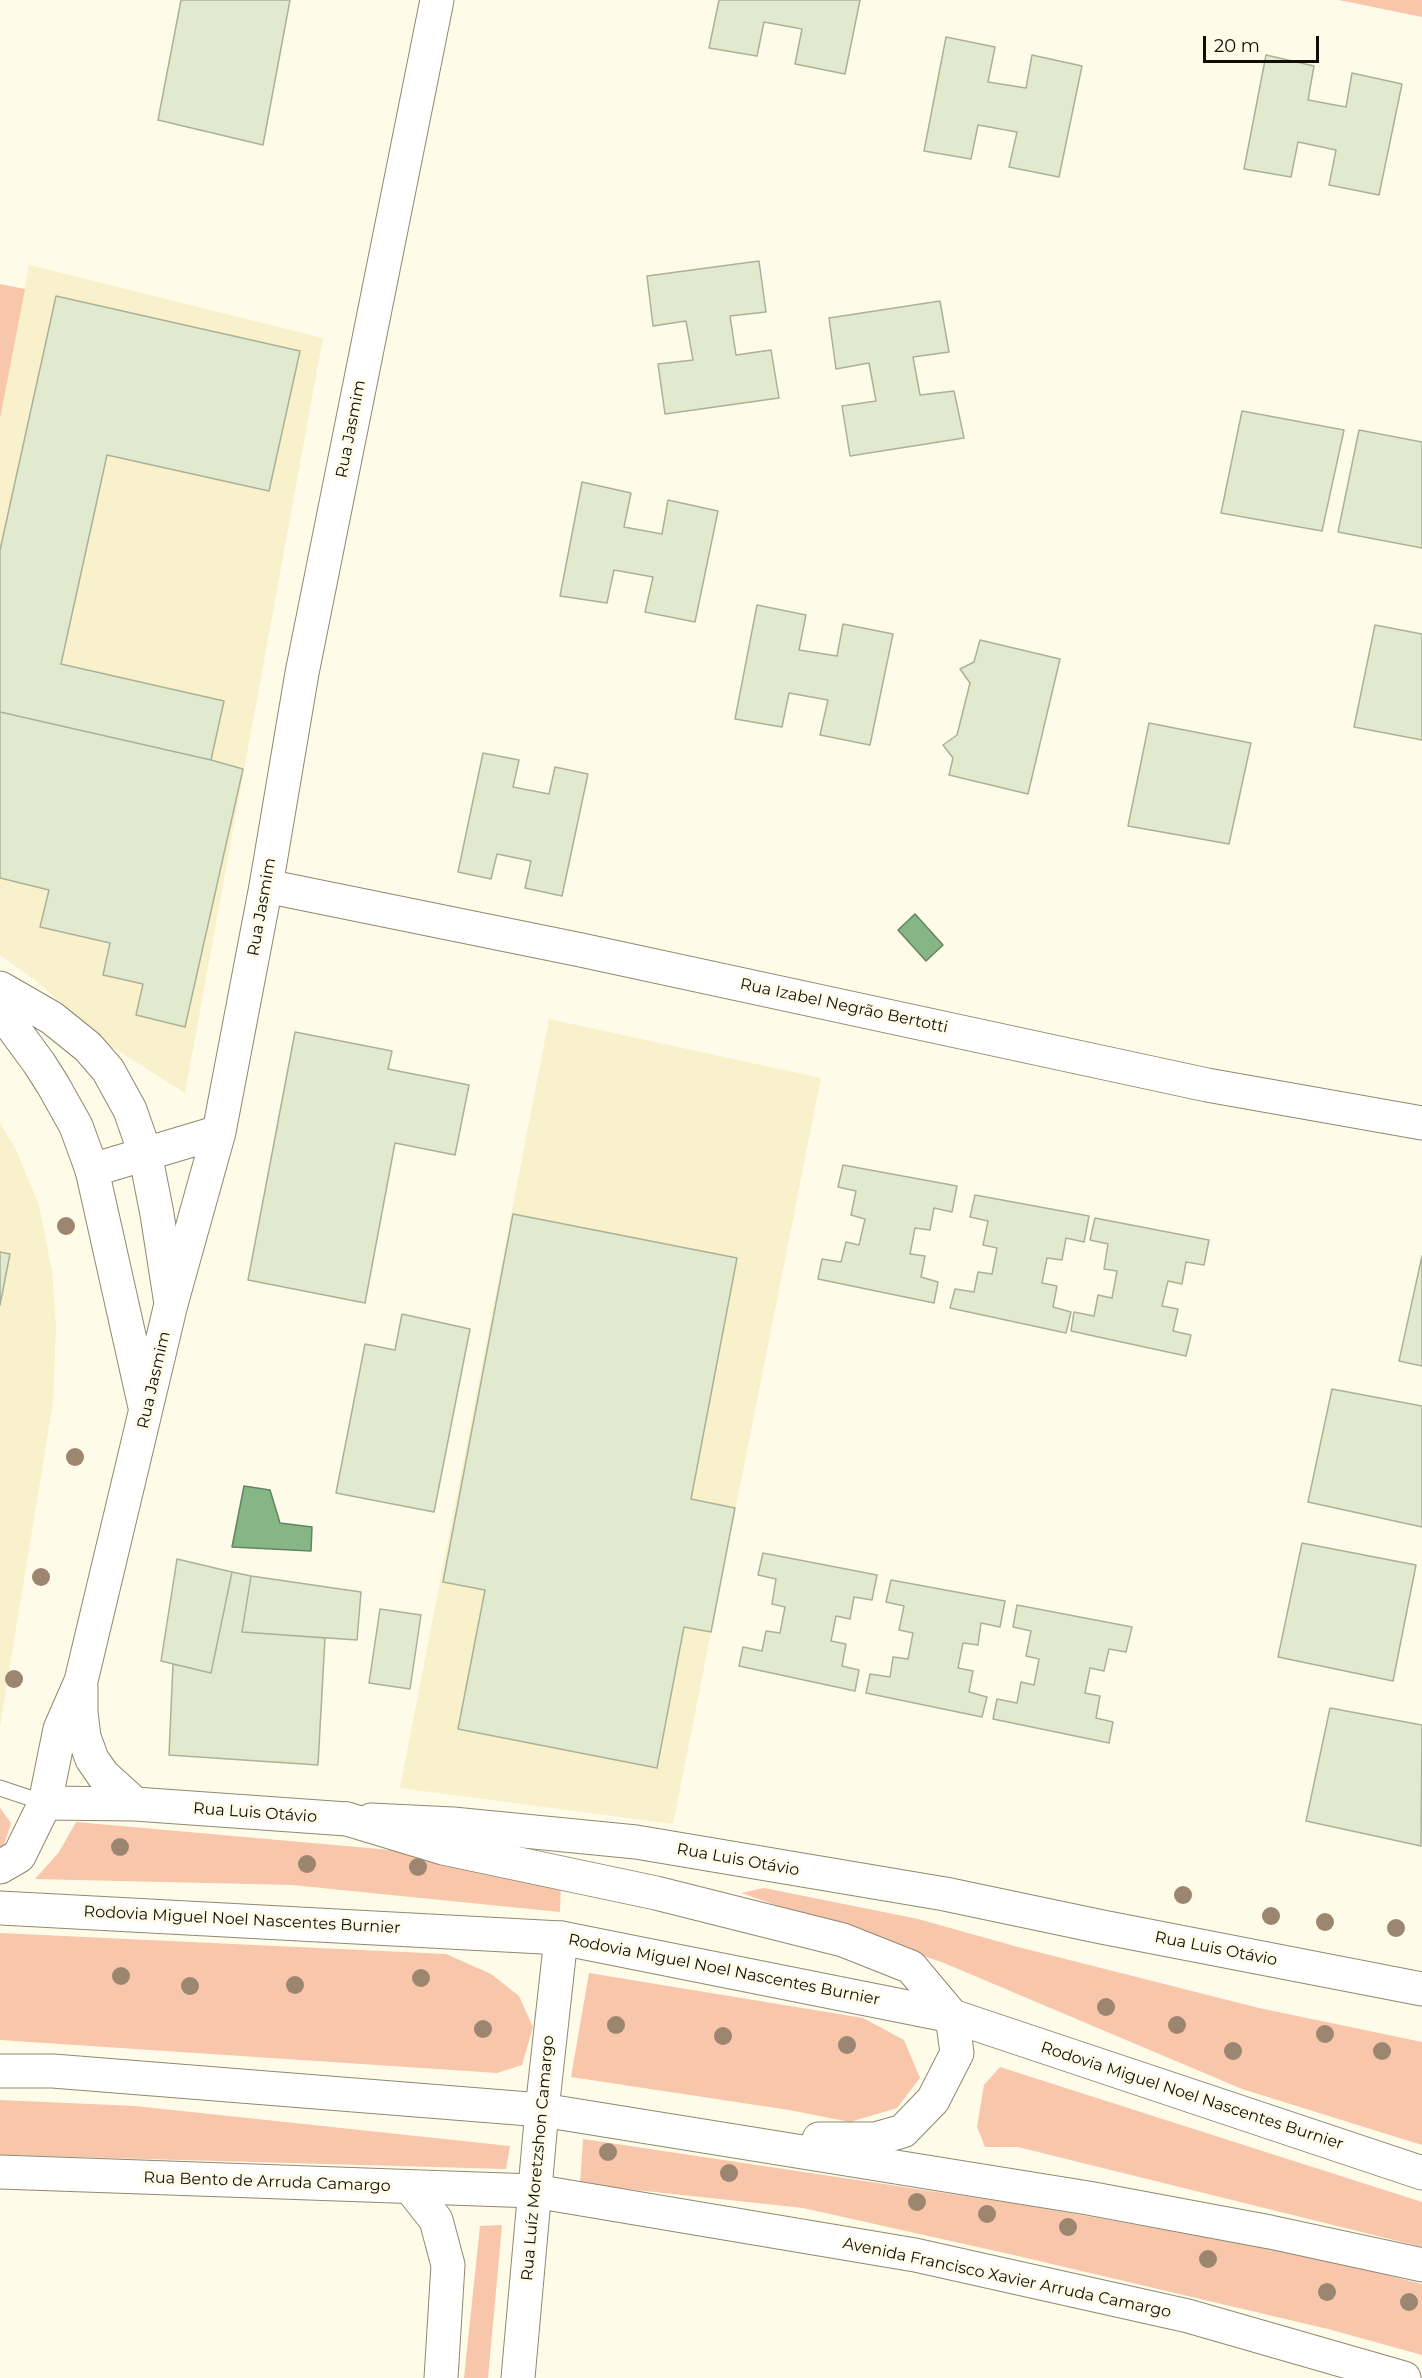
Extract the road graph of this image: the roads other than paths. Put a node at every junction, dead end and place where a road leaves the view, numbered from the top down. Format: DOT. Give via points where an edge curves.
graph roads {
  1 [pos="437,0"];
  2 [pos="266,886"];
  3 [pos="0,988"];
  4 [pos="0,1010"];
  5 [pos="1422,1123"];
  6 [pos="219,1132"];
  7 [pos="145,1153"];
  8 [pos="92,1170"];
  9 [pos="171,1304"];
  10 [pos="147,1414"];
  11 [pos="81,1681"];
  12 [pos="0,1788"];
  13 [pos="45,1803"];
  14 [pos="135,1804"];
  15 [pos="347,1819"];
  16 [pos="0,1868"];
  17 [pos="0,1908"];
  18 [pos="561,1938"];
  19 [pos="1422,1989"];
  20 [pos="952,2016"];
  21 [pos="0,2071"];
  22 [pos="542,2110"];
  23 [pos="682,2133"];
  24 [pos="0,2172"];
  25 [pos="1422,2173"];
  26 [pos="410,2187"];
  27 [pos="534,2191"];
  28 [pos="1422,2265"];
  29 [pos="441,2378"];
  30 [pos="518,2378"];
  31 [pos="1404,2378"];
  1 -- 2 [label="main road, Rua Jasmim" via="302,673"];
  2 -- 5 [label="main road, Rua Izabel Negrão Bertotti" via="1207,1085"];
  2 -- 6 [label="main road, Rua Jasmim"];
  3 -- 7 [label="main road" via="52,1018 88,1047 108,1070 130,1110"];
  4 -- 8 [label="main road" via="59,1095 76,1126"];
  6 -- 7 [label="main road"];
  6 -- 9 [label="main road, Rua Jasmim"];
  7 -- 8 [label="main road"];
  7 -- 9 [label="main road"];
  8 -- 10 [label="main road"];
  9 -- 10 [label="main road, Rua Jasmim"];
  10 -- 11 [label="main road, Rua Jasmim"];
  11 -- 13 [label="main road, Rua Jasmim" via="60,1729"];
  11 -- 14 [label="main road" via="83,1729 92,1759 103,1775"];
  12 -- 13 [label="lane"];
  13 -- 14 [label="main road, Rua Luis Otávio"];
  13 -- 16 [label="main road, Rua Jasmim" via="19,1856"];
  14 -- 15 [label="main road, Rua Luis Otávio"];
  15 -- 19 [label="main road, Rua Luis Otávio" via="453,1824 636,1842 945,1893"];
  15 -- 20 [label="main road" via="443,1848 656,1893 843,1940 911,1967"];
  17 -- 18 [label="main road, Rodovia Miguel Noel Nascentes Burnier"];
  18 -- 20 [label="main road, Rodovia Miguel Noel Nascentes Burnier"];
  18 -- 22 [label="main road, Rua Luíz Moretzshon Camargo"];
  20 -- 23 [label="main road" via="957,2053 933,2100 903,2131 875,2139"];
  20 -- 25 [label="main road, Rodovia Miguel Noel Nascentes Burnier"];
  21 -- 22 [label="main road" via="53,2071"];
  22 -- 23 [label="main road"];
  22 -- 27 [label="main road, Rua Luíz Moretzshon Camargo"];
  23 -- 28 [label="main road" via="1088,2198"];
  24 -- 26 [label="main road, Rua Bento de Arruda Camargo"];
  26 -- 27 [label="main road, Rua Bento de Arruda Camargo"];
  26 -- 29 [label="main road" via="436,2220 448,2265"];
  27 -- 30 [label="main road, Rua Luíz Moretzshon Camargo"];
  27 -- 31 [label="main road, Avenida Francisco Xavier Arruda Camargo" via="915,2255 1188,2316"];
}
